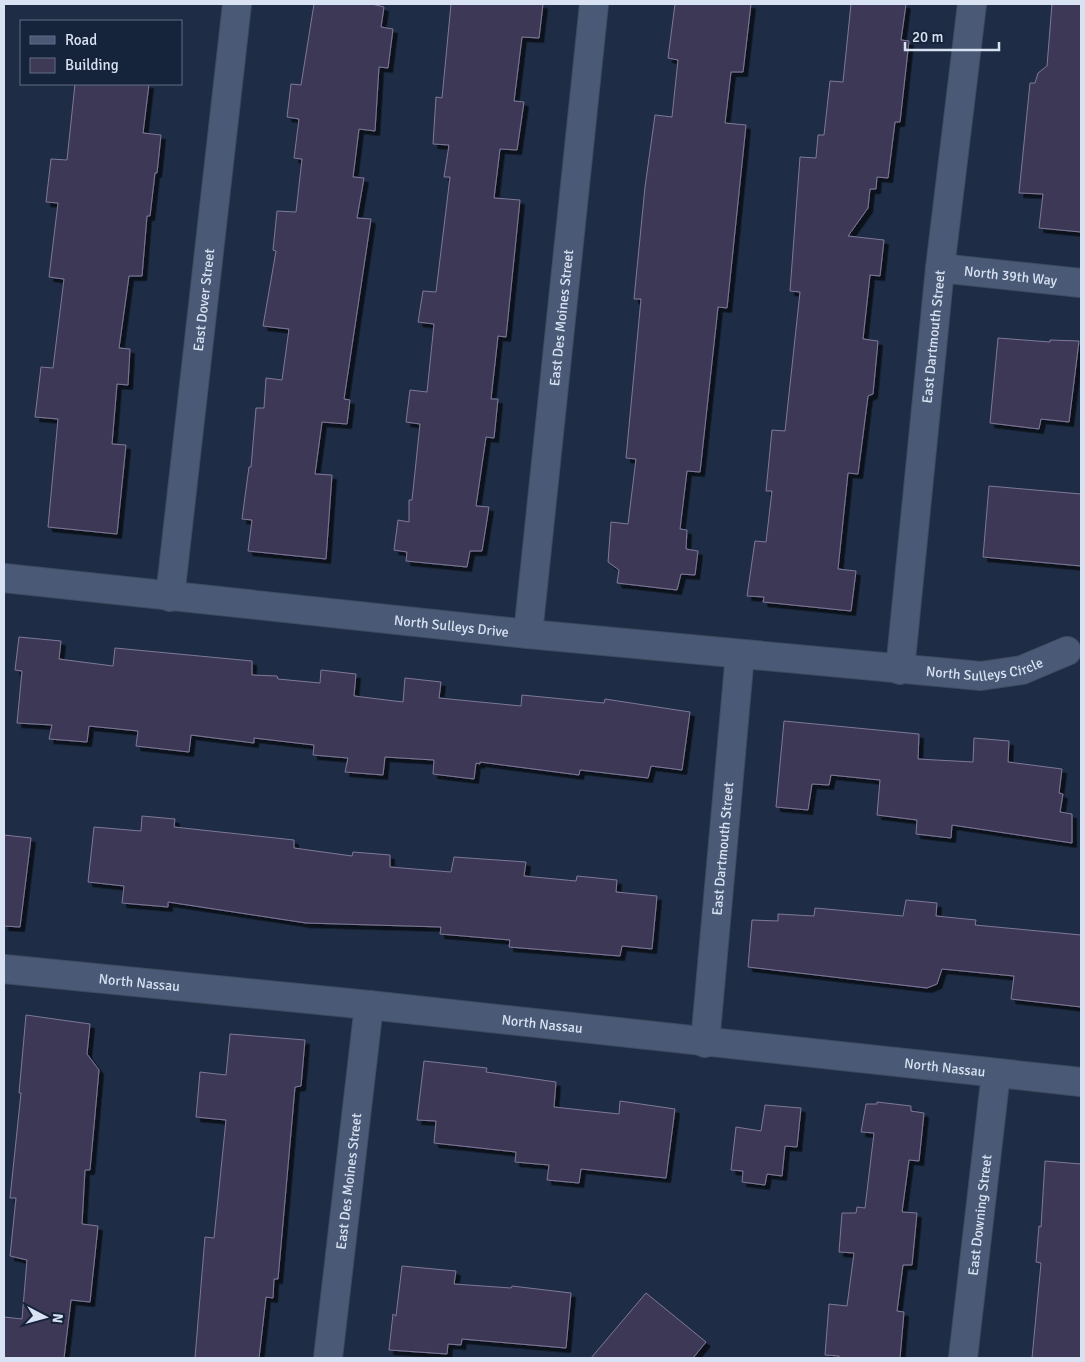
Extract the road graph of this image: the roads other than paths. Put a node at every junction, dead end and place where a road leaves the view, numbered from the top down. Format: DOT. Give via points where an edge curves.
graph roads {
  1 [pos="237,4"];
  2 [pos="594,4"];
  3 [pos="972,4"];
  4 [pos="940,268"];
  5 [pos="1081,283"];
  6 [pos="4,578"];
  7 [pos="170,597"];
  8 [pos="528,634"];
  9 [pos="1067,651"];
  10 [pos="740,654"];
  11 [pos="900,670"];
  12 [pos="4,969"];
  13 [pos="369,1004"];
  14 [pos="705,1043"];
  15 [pos="996,1073"];
  16 [pos="1081,1082"];
  17 [pos="328,1358"];
  18 [pos="963,1358"];
  1 -- 7 [label="street, East Dover Street"];
  2 -- 8 [label="street, East Des Moines Street"];
  3 -- 4 [label="street, East Dartmouth Street"];
  4 -- 5 [label="street, North 39th Way"];
  4 -- 11 [label="street, East Dartmouth Street"];
  6 -- 7 [label="street, North Sulleys Drive"];
  7 -- 8 [label="street, North Sulleys Drive"];
  8 -- 10 [label="street, North Sulleys Drive"];
  9 -- 11 [label="street, North Sulleys Circle" via="1022,670 982,676"];
  10 -- 11 [label="street, North Sulleys Drive"];
  10 -- 14 [label="street, East Dartmouth Street"];
  12 -- 13 [label="street, North Nassau"];
  13 -- 14 [label="street, North Nassau"];
  13 -- 17 [label="street, East Des Moines Street"];
  14 -- 15 [label="street, North Nassau"];
  15 -- 16 [label="street, North Nassau"];
  15 -- 18 [label="street, East Downing Street"];
}
